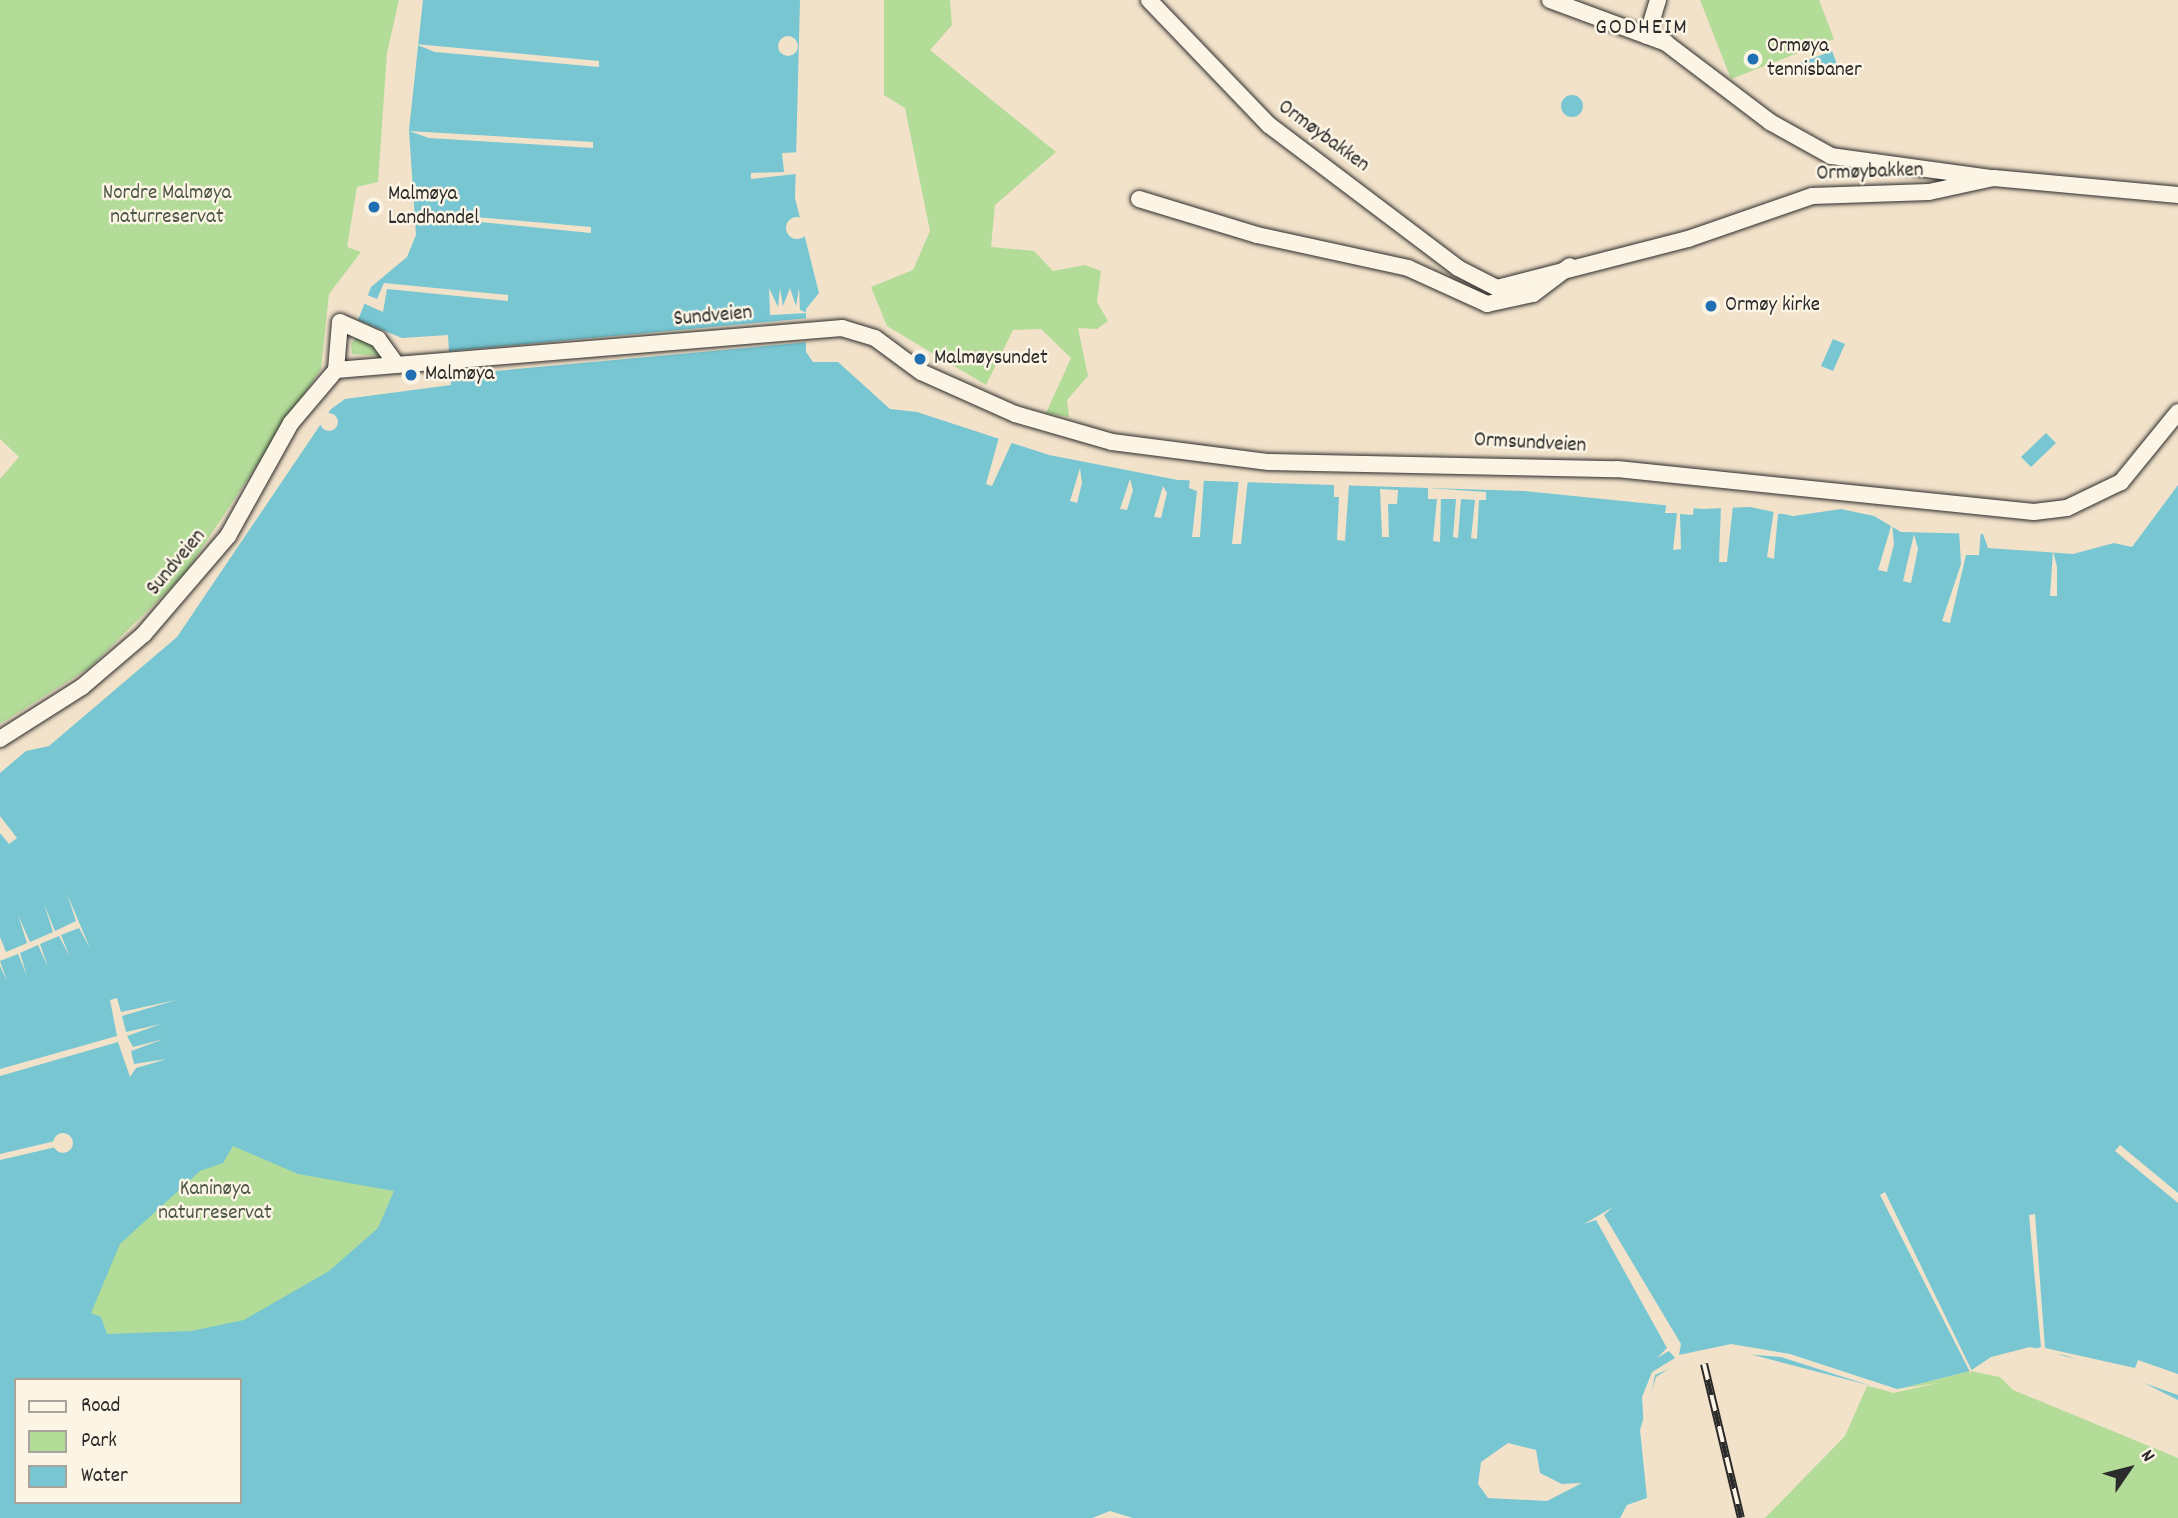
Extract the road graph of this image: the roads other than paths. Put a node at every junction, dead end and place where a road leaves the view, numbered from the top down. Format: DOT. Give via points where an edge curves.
graph roads {
  1 [pos="1149,0"];
  2 [pos="1550,0"];
  3 [pos="1658,0"];
  4 [pos="1647,36"];
  5 [pos="1994,178"];
  6 [pos="2178,195"];
  7 [pos="1139,199"];
  8 [pos="1572,264"];
  9 [pos="864,333"];
  10 [pos="397,365"];
  11 [pos="336,370"];
  12 [pos="2178,412"];
  13 [pos="0,739"];
  1 -- 8 [label="street, Ormøybakken" via="1253,111 1458,268 1497,288"];
  2 -- 4 [label="street"];
  3 -- 4 [label="street"];
  4 -- 5 [label="street" via="1667,43 1810,148 1831,156"];
  5 -- 6 [label="street, Ormøybakken"];
  5 -- 8 [label="street, Ormøybakken" via="1929,192 1812,195 1688,239"];
  7 -- 8 [label="street, Ormøybakken" via="1257,235 1408,268 1487,304 1533,294"];
  9 -- 10 [label="street, Sundveien" via="820,329"];
  9 -- 12 [label="street, Ormsundveien" via="921,372 1015,414 1112,442 1206,457 1617,469 2034,512 2067,509 2121,482"];
  10 -- 11 [label="street, Sundveien"];
  10 -- 11 [label="street" via="377,339 340,322"];
  11 -- 13 [label="street, Sundveien" via="291,424 228,536 144,634 82,687"];
}
